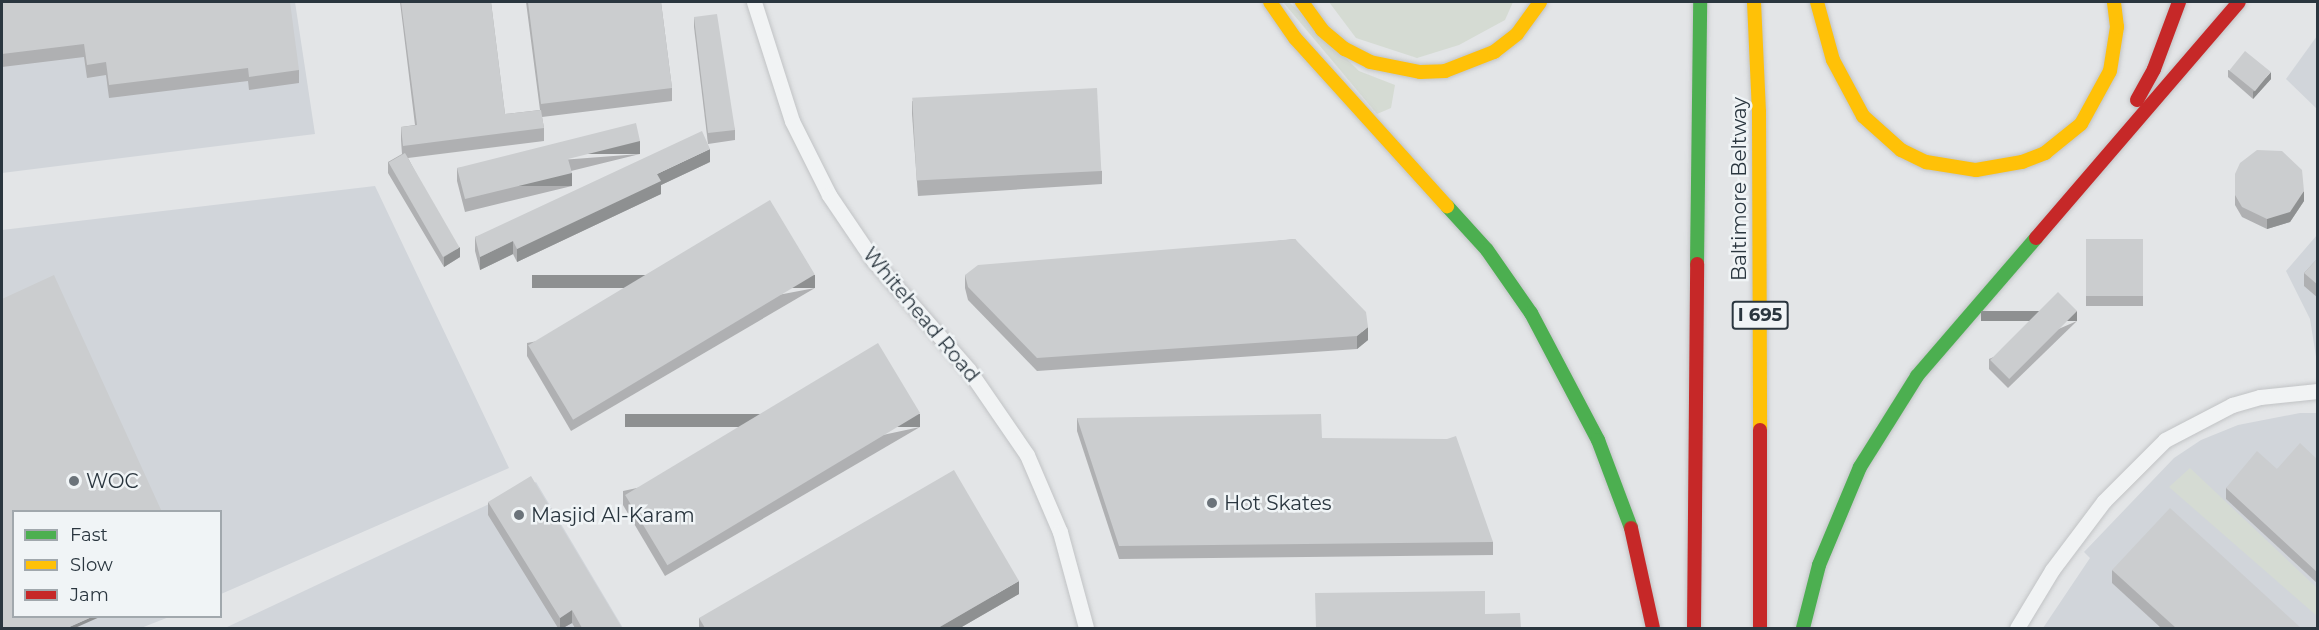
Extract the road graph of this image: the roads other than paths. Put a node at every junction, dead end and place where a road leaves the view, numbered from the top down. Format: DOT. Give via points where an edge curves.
graph roads {
  1 [pos="753,2"];
  2 [pos="1270,2"];
  3 [pos="1302,2"];
  4 [pos="1540,2"];
  5 [pos="1700,2"];
  6 [pos="1754,2"];
  7 [pos="1817,2"];
  8 [pos="2114,2"];
  9 [pos="2179,2"];
  10 [pos="2239,2"];
  11 [pos="2110,149"];
  12 [pos="2318,391"];
  13 [pos="1086,628"];
  14 [pos="1653,628"];
  15 [pos="1694,628"];
  16 [pos="1760,628"];
  17 [pos="1803,628"];
  18 [pos="2017,628"];
  1 -- 13 [label="street, Whitehead Road" via="792,121 829,195 873,260 975,378 1027,454 1060,532"];
  2 -- 14 [label="highway" via="1302,46 1486,250 1531,313 1593,430 1624,505"];
  3 -- 4 [label="highway" via="1322,30 1345,49 1370,62 1420,72 1453,69 1494,52 1517,34"];
  5 -- 15 [label="highway, Baltimore Beltway"];
  6 -- 16 [label="highway, Baltimore Beltway / I 695" via="1759,124"];
  7 -- 8 [label="highway" via="1833,60 1863,116 1901,150 1926,162 1976,170 1999,168 2045,153 2081,123 2110,71 2116,27"];
  9 -- 11 [label="highway" via="2154,69"];
  10 -- 11 [label="highway"];
  11 -- 17 [label="highway" via="1917,376 1888,418 1835,523"];
  12 -- 18 [label="street" via="2260,397 2232,405 2165,440 2104,501 2052,570"];
}
